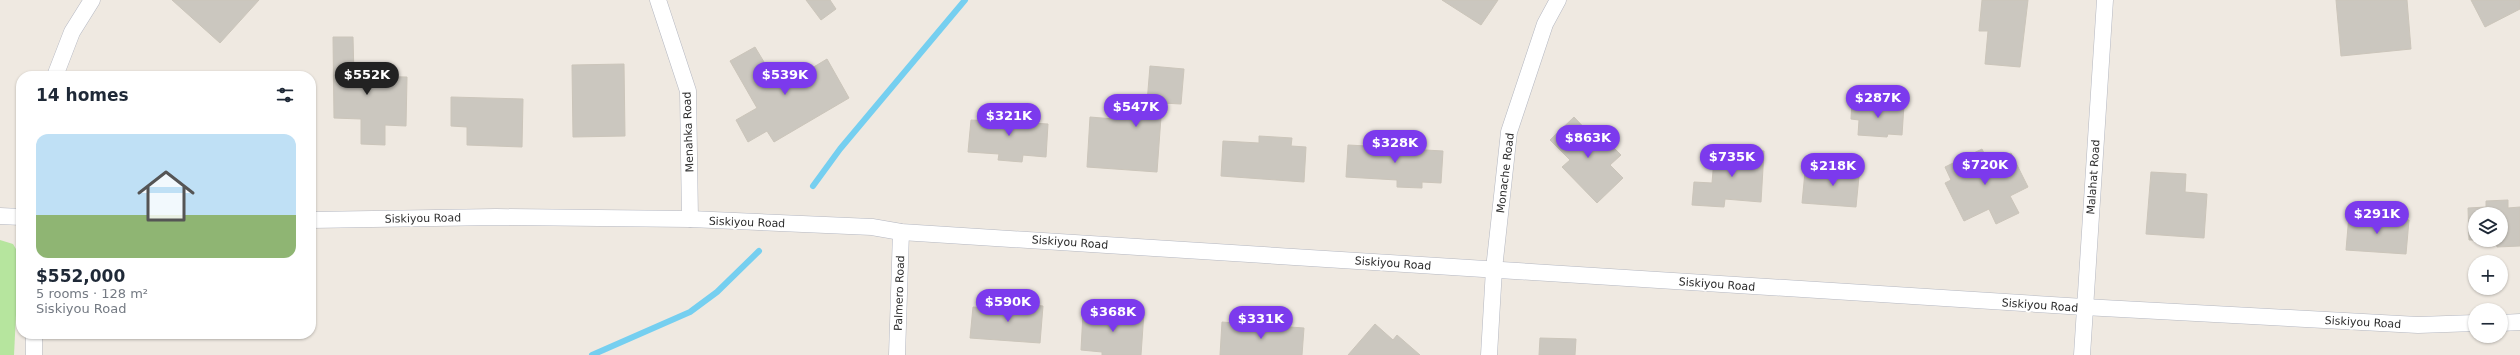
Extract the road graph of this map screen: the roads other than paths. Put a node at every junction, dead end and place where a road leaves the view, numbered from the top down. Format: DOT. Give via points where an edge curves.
graph roads {
  1 [pos="92,0"];
  2 [pos="658,0"];
  3 [pos="1558,0"];
  4 [pos="2105,0"];
  5 [pos="57,71"];
  6 [pos="0,216"];
  7 [pos="16,217"];
  8 [pos="690,219"];
  9 [pos="316,220"];
  10 [pos="901,232"];
  11 [pos="1494,269"];
  12 [pos="2084,308"];
  13 [pos="2520,322"];
  14 [pos="2508,323"];
  15 [pos="2468,324"];
  16 [pos="34,339"];
  17 [pos="34,355"];
  18 [pos="897,355"];
  19 [pos="1489,355"];
  20 [pos="2082,355"];
  1 -- 5 [label="street" via="72,32"];
  2 -- 8 [label="street, Menahka Road" via="688,91"];
  3 -- 11 [label="street, Monache Road" via="1545,24 1509,132"];
  4 -- 12 [label="street, Malahat Road"];
  6 -- 7 [label="street"];
  8 -- 9 [label="street, Siskiyou Road" via="496,217"];
  8 -- 10 [label="street, Siskiyou Road" via="872,227"];
  10 -- 11 [label="street, Siskiyou Road"];
  10 -- 18 [label="street, Palmero Road"];
  11 -- 12 [label="street, Siskiyou Road"];
  11 -- 19 [label="street, Monache Road"];
  12 -- 15 [label="street, Siskiyou Road" via="2418,325"];
  12 -- 20 [label="street, Malahat Road"];
  13 -- 14 [label="street"];
  16 -- 17 [label="street"];
}
